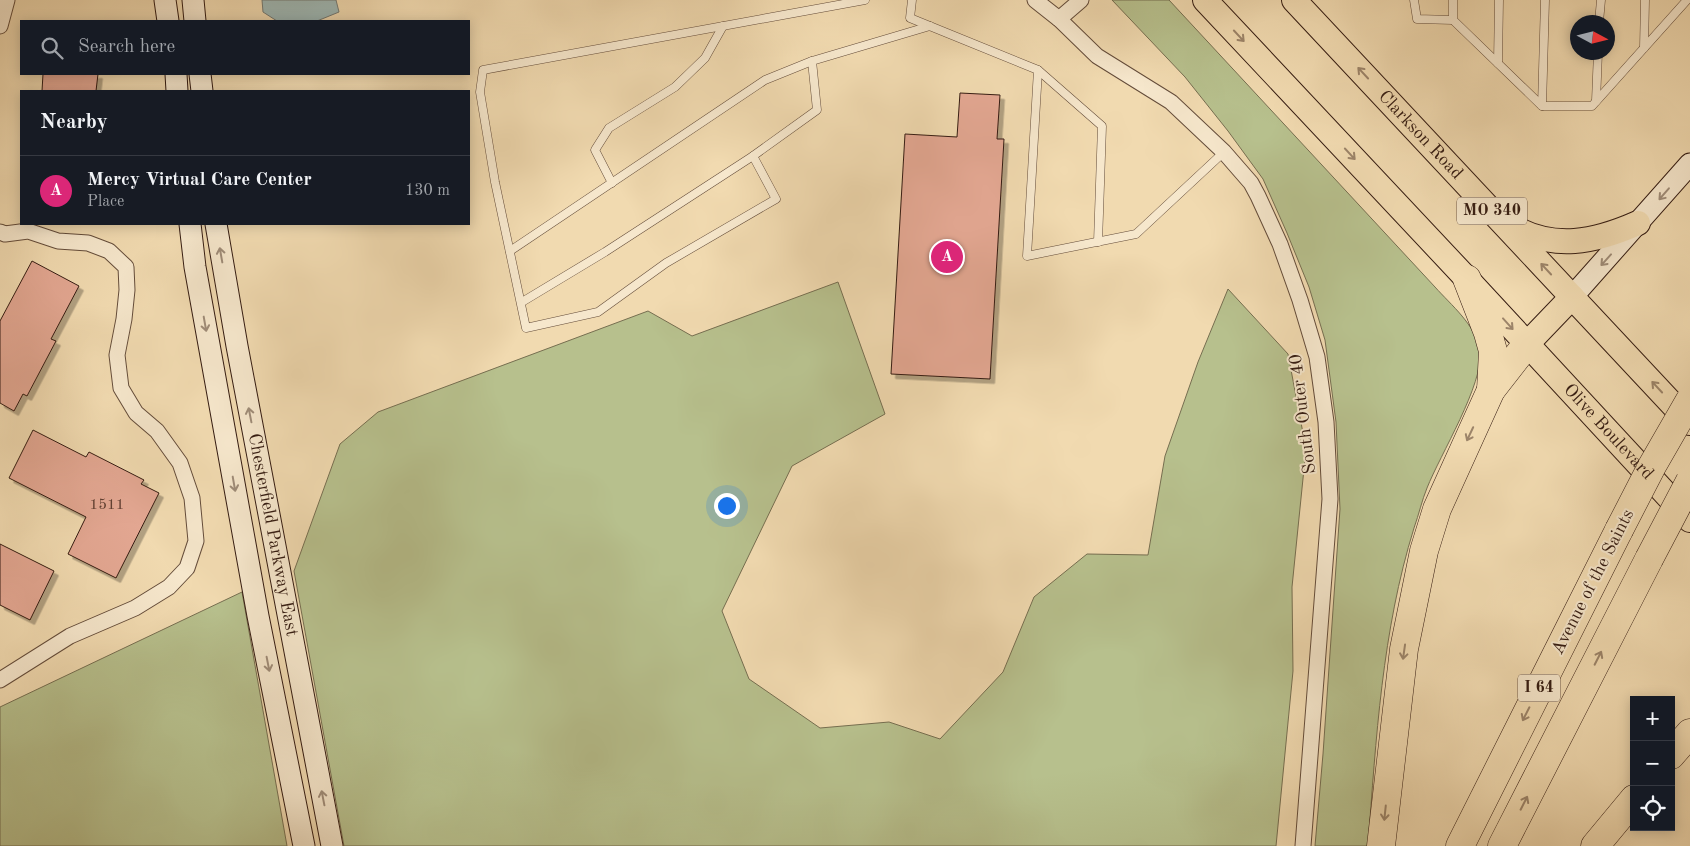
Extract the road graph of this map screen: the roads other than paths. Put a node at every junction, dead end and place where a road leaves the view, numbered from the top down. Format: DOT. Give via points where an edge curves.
graph roads {
  1 [pos="7,0"];
  2 [pos="165,0"];
  3 [pos="193,0"];
  4 [pos="865,0"];
  5 [pos="912,0"];
  6 [pos="1036,0"];
  7 [pos="1081,0"];
  8 [pos="1205,0"];
  9 [pos="1294,0"];
  10 [pos="1414,0"];
  11 [pos="1454,0"];
  12 [pos="1499,0"];
  13 [pos="1544,0"];
  14 [pos="1600,0"];
  15 [pos="1645,0"];
  16 [pos="1687,0"];
  17 [pos="1599,15"];
  18 [pos="1059,19"];
  19 [pos="168,20"];
  20 [pos="195,20"];
  21 [pos="1453,20"];
  22 [pos="0,26"];
  23 [pos="723,26"];
  24 [pos="930,26"];
  25 [pos="1644,48"];
  26 [pos="1598,60"];
  27 [pos="812,61"];
  28 [pos="1498,63"];
  29 [pos="1038,70"];
  30 [pos="176,75"];
  31 [pos="200,75"];
  32 [pos="177,90"];
  33 [pos="202,90"];
  34 [pos="1596,101"];
  35 [pos="1542,106"];
  36 [pos="1224,152"];
  37 [pos="753,156"];
  38 [pos="1690,164"];
  39 [pos="612,183"];
  40 [pos="1501,220"];
  41 [pos="1638,223"];
  42 [pos="190,225"];
  43 [pos="216,225"];
  44 [pos="0,232"];
  45 [pos="1098,242"];
  46 [pos="510,251"];
  47 [pos="1467,279"];
  48 [pos="1572,297"];
  49 [pos="522,302"];
  50 [pos="1526,344"];
  51 [pos="1491,390"];
  52 [pos="1690,400"];
  53 [pos="1690,423"];
  54 [pos="1690,481"];
  55 [pos="1690,520"];
  56 [pos="0,680"];
  57 [pos="1690,733"];
  58 [pos="1675,750"];
  59 [pos="1630,804"];
  60 [pos="304,846"];
  61 [pos="332,846"];
  62 [pos="1304,846"];
  63 [pos="1381,846"];
  64 [pos="1460,846"];
  65 [pos="1502,846"];
  66 [pos="1595,846"];
  1 -- 22 [label="street"];
  2 -- 19 [label="street"];
  3 -- 20 [label="street"];
  4 -- 23 [label="lane"];
  5 -- 24 [label="lane" via="910,18"];
  6 -- 18 [label="street, South Outer 40"];
  7 -- 18 [label="street"];
  8 -- 47 [label="main road, one-way"];
  40 -- 9 [label="main road, Clarkson Road / MO 340, one-way"];
  10 -- 21 [label="lane" via="1417,19"];
  11 -- 21 [label="lane"];
  12 -- 28 [label="lane"];
  13 -- 35 [label="lane"];
  14 -- 17 [label="lane"];
  15 -- 25 [label="lane"];
  16 -- 25 [label="lane"];
  18 -- 36 [label="street, South Outer 40" via="1097,56 1171,102"];
  21 -- 28 [label="lane"];
  23 -- 39 [label="lane" via="706,58 674,87 609,128 595,150"];
  23 -- 46 [label="lane" via="483,70 480,92"];
  24 -- 27 [label="lane"];
  24 -- 29 [label="lane"];
  25 -- 34 [label="lane"];
  26 -- 34 [label="lane"];
  27 -- 37 [label="lane" via="817,110"];
  27 -- 39 [label="lane" via="765,80"];
  28 -- 35 [label="lane"];
  29 -- 45 [label="lane" via="1102,126"];
  29 -- 45 [label="lane" via="1027,256"];
  30 -- 32 [label="street"];
  31 -- 33 [label="street"];
  34 -- 35 [label="lane" via="1592,106"];
  36 -- 45 [label="lane" via="1136,234"];
  36 -- 62 [label="street, South Outer 40" via="1251,183 1280,244 1317,356 1326,422 1330,499"];
  37 -- 49 [label="lane"];
  37 -- 49 [label="lane" via="776,199 666,263 598,312 526,328"];
  38 -- 41 [label="street, one-way"];
  39 -- 46 [label="lane"];
  40 -- 41 [label="main road" via="1523,233 1548,240 1571,241 1595,239"];
  48 -- 40 [label="main road, Clarkson Road / MO 340, one-way"];
  41 -- 48 [label="street, one-way"];
  42 -- 60 [label="street, Chesterfield Parkway East, one-way" via="254,597"];
  61 -- 43 [label="street, Chesterfield Parkway East, one-way"];
  44 -- 56 [label="street" via="28,231 58,241 88,243 110,251 126,267 127,290 117,355 121,388 136,413 157,431 180,463 192,498 196,541 187,568 169,587 135,608 70,636"];
  46 -- 49 [label="lane"];
  47 -- 50 [label="main road, one-way"];
  47 -- 51 [label="highway" via="1492,351"];
  48 -- 50 [label="main road"];
  53 -- 48 [label="main road, Clarkson Road / MO 340, one-way"];
  50 -- 51 [label="highway"];
  50 -- 55 [label="main road, Olive Boulevard"];
  51 -- 63 [label="highway, one-way" via="1441,500 1424,551 1404,649"];
  52 -- 64 [label="highway, Avenue of the Saints / I 64, one-way, bridge" via="1652,466"];
  65 -- 54 [label="highway, I 64, one-way, bridge"];
  57 -- 58 [label="highway"];
  59 -- 66 [label="highway"];
}
